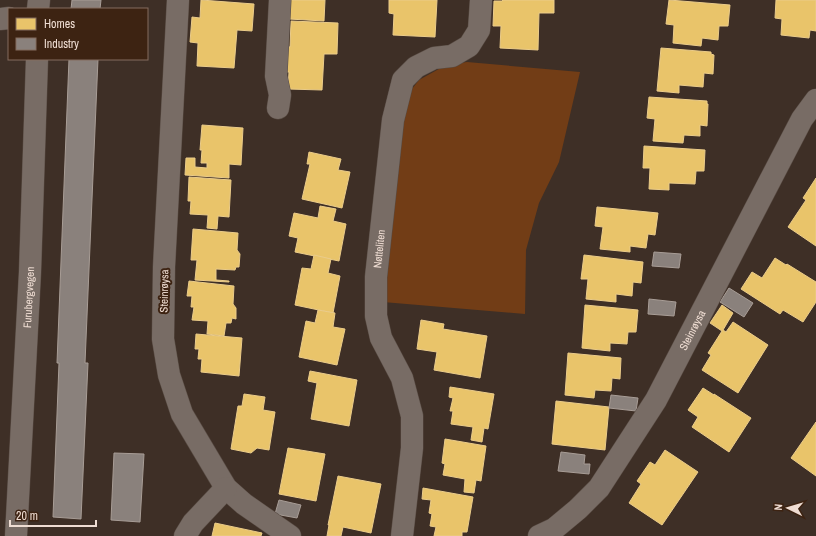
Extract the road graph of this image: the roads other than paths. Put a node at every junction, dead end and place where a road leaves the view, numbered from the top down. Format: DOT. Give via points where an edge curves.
graph roads {
  1 [pos="178,0"];
  2 [pos="280,0"];
  3 [pos="481,0"];
  4 [pos="37,60"];
  5 [pos="816,100"];
  6 [pos="278,108"];
  7 [pos="226,488"];
  8 [pos="16,536"];
  9 [pos="185,536"];
  10 [pos="290,536"];
  11 [pos="402,536"];
  12 [pos="539,536"];
  1 -- 7 [label="street, Steinrøysa" via="164,267 164,339 169,375 182,414"];
  2 -- 6 [label="street" via="276,76 280,94"];
  3 -- 11 [label="street, Nøtteliten" via="479,30 469,46 452,56 434,58 416,67 403,80 393,120 376,277 376,316 381,338 402,378 412,416 412,448"];
  4 -- 8 [label="street, Furubergvegen" via="30,272"];
  5 -- 12 [label="street, Steinrøysa" via="802,119 652,406 599,488 554,529"];
  7 -- 9 [label="street" via="193,523"];
  7 -- 10 [label="street, Steinrøysa"];
}
